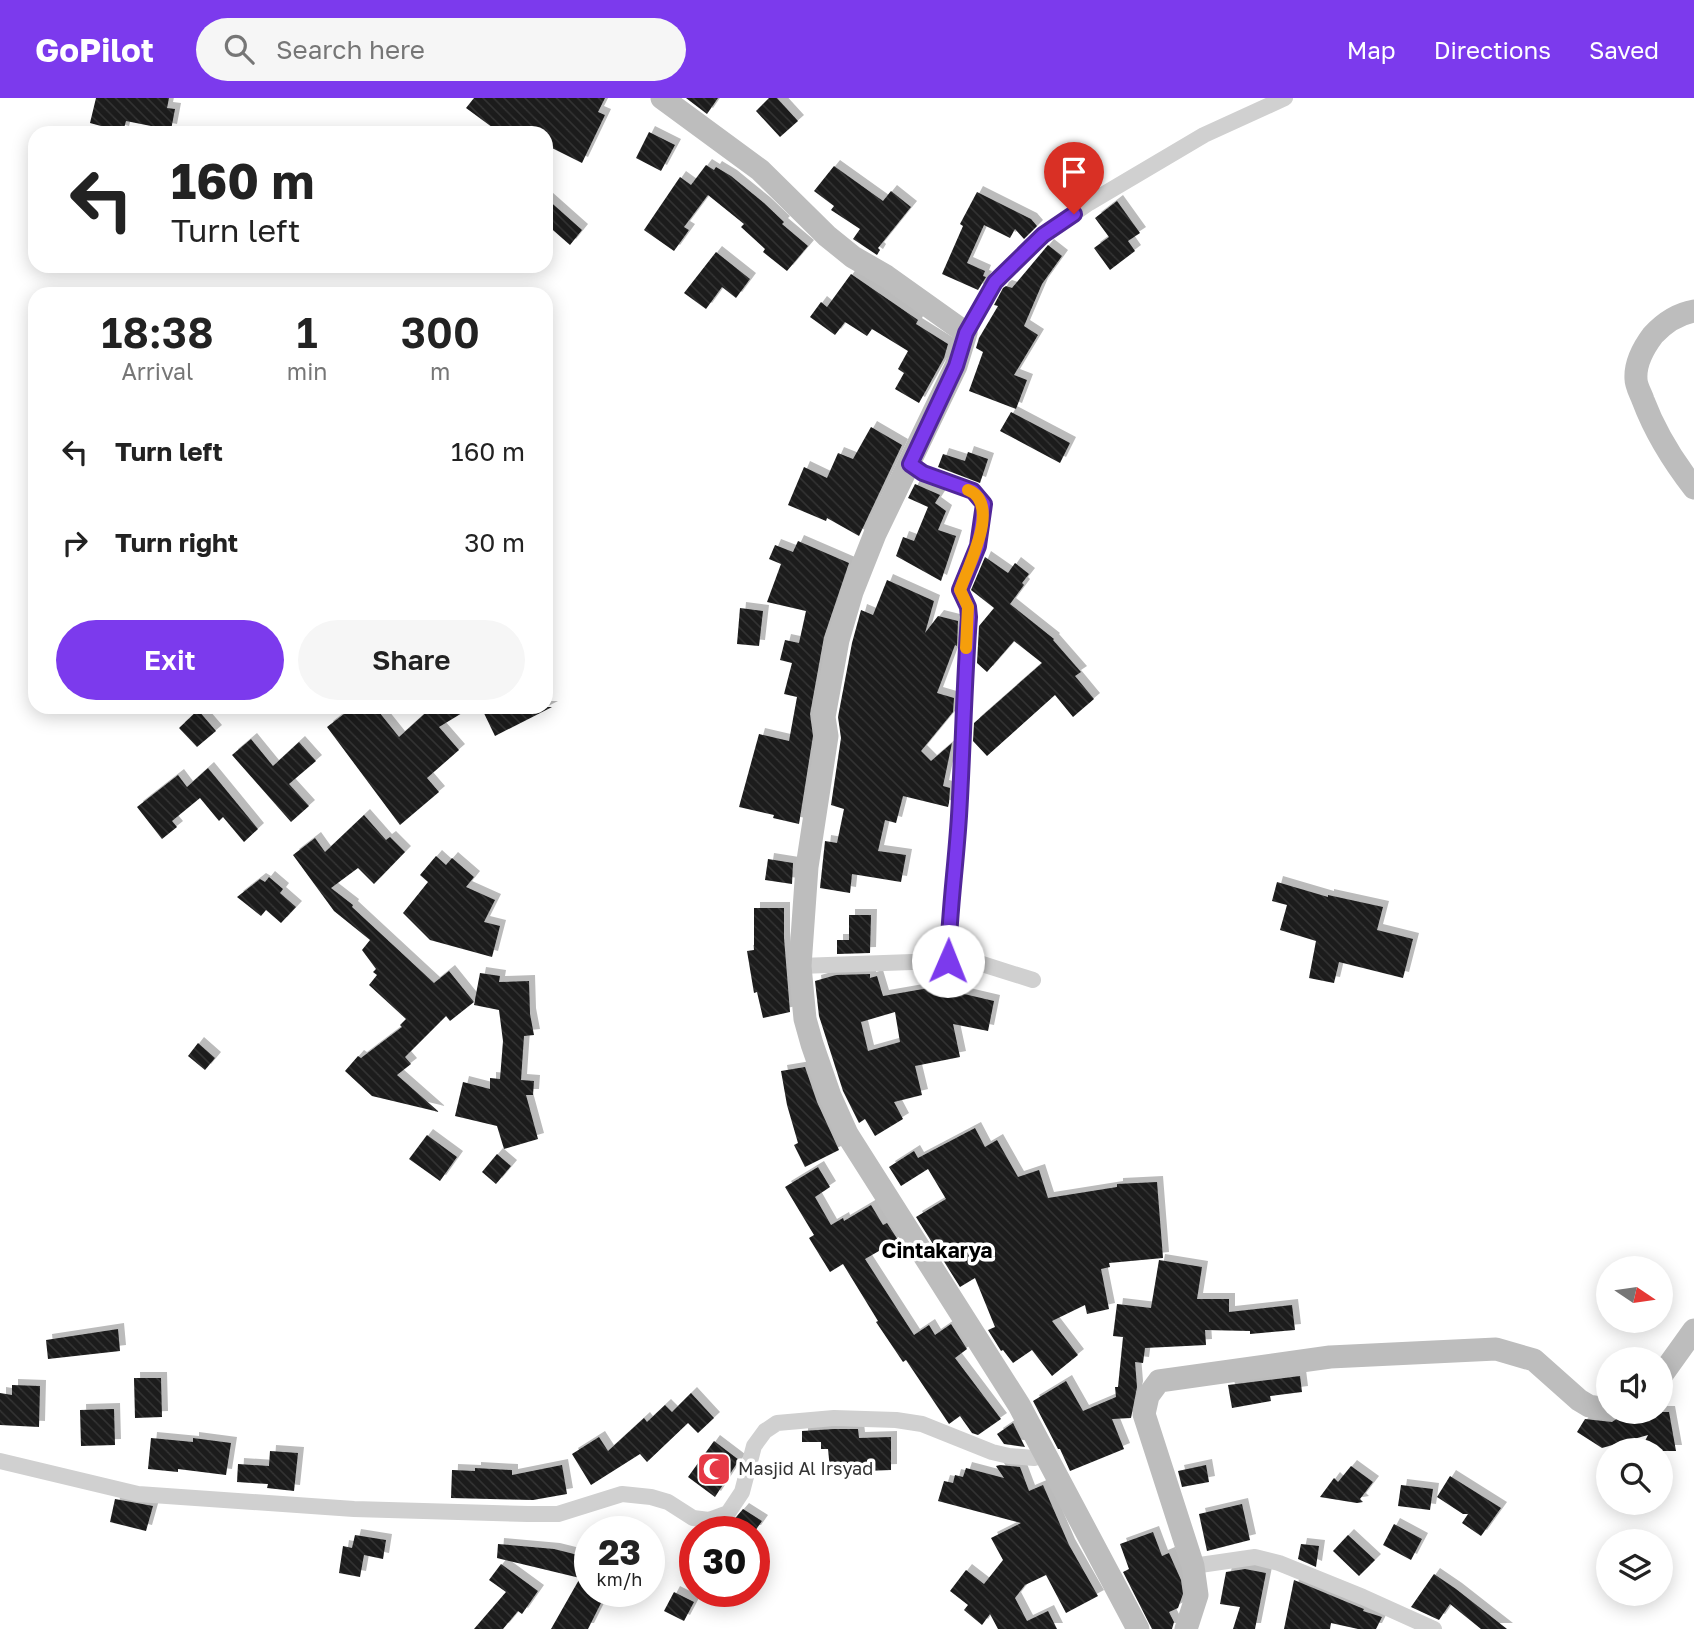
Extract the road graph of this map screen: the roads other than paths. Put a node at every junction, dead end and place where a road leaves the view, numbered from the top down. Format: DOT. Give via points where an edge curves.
graph roads {
  1 [pos="662,98"];
  2 [pos="1285,98"];
  3 [pos="1694,311"];
  4 [pos="966,333"];
  5 [pos="910,464"];
  6 [pos="1694,488"];
  7 [pos="948,961"];
  8 [pos="800,966"];
  9 [pos="1033,980"];
  10 [pos="1694,1330"];
  11 [pos="1673,1359"];
  12 [pos="1596,1406"];
  13 [pos="1045,1455"];
  14 [pos="0,1461"];
  15 [pos="1194,1566"];
  16 [pos="1138,1629"];
  17 [pos="1186,1629"];
  18 [pos="1434,1629"];
  1 -- 4 [label="street" via="760,170 853,257"];
  2 -- 4 [label="street" via="1204,135 1043,235 995,282"];
  3 -- 6 [label="street" via="1669,320 1649,341 1638,362 1636,381 1660,438"];
  4 -- 5 [label="street" via="956,366"];
  5 -- 7 [label="street" via="973,491 984,504 978,546 960,590 969,617"];
  5 -- 8 [label="street" via="852,592 830,679"];
  7 -- 8 [label="street"];
  7 -- 9 [label="street" via="979,963"];
  8 -- 13 [label="street" via="812,1044 848,1134 1019,1405"];
  10 -- 11 [label="street"];
  12 -- 15 [label="street" via="1579,1400 1534,1360 1496,1349 1330,1357 1159,1381 1148,1396 1144,1414"];
  13 -- 14 [label="street" via="1009,1456 922,1424 896,1420 834,1418 777,1423 754,1446 742,1492 729,1513 709,1520 693,1518 668,1502 622,1494 558,1514 528,1514 355,1509 138,1494"];
  13 -- 16 [label="street"];
  15 -- 17 [label="street" via="1197,1595"];
  15 -- 18 [label="street" via="1255,1557 1279,1563"];
}
